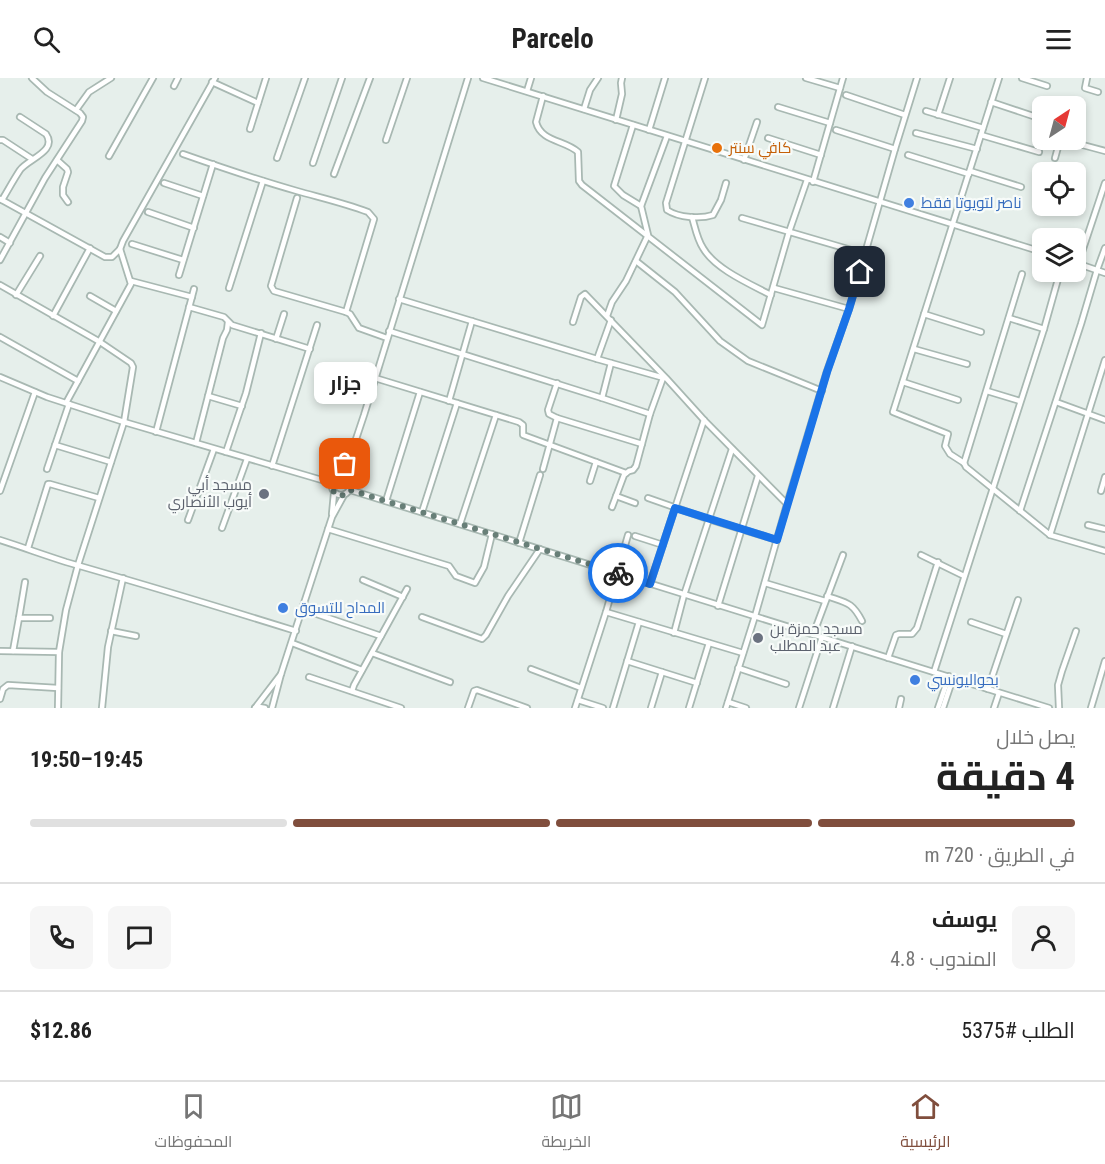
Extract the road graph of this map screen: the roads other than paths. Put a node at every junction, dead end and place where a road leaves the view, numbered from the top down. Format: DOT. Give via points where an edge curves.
graph roads {
  1 [pos="32,78"];
  2 [pos="111,78"];
  3 [pos="153,78"];
  4 [pos="178,78"];
  5 [pos="266,78"];
  6 [pos="305,78"];
  7 [pos="342,78"];
  8 [pos="370,78"];
  9 [pos="407,78"];
  10 [pos="468,78"];
  11 [pos="483,78"];
  12 [pos="531,78"];
  13 [pos="598,78"];
  14 [pos="622,78"];
  15 [pos="665,78"];
  16 [pos="705,78"];
  17 [pos="806,78"];
  18 [pos="843,78"];
  19 [pos="917,78"];
  20 [pos="950,78"];
  21 [pos="999,78"];
  22 [pos="1022,78"];
  23 [pos="1087,78"];
  24 [pos="493,79"];
  25 [pos="214,80"];
  26 [pos="174,86"];
  27 [pos="1047,86"];
  28 [pos="840,88"];
  29 [pos="527,91"];
  30 [pos="1098,92"];
  31 [pos="846,95"];
  32 [pos="543,96"];
  33 [pos="991,102"];
  34 [pos="258,103"];
  35 [pos="778,107"];
  36 [pos="76,110"];
  37 [pos="584,110"];
  38 [pos="926,111"];
  39 [pos="905,115"];
  40 [pos="938,115"];
  41 [pos="1032,116"];
  42 [pos="20,117"];
  43 [pos="616,120"];
  44 [pos="757,122"];
  45 [pos="830,123"];
  46 [pos="633,125"];
  47 [pos="983,128"];
  48 [pos="250,129"];
  49 [pos="649,130"];
  50 [pos="836,130"];
  51 [pos="916,133"];
  52 [pos="981,135"];
  53 [pos="667,136"];
  54 [pos="768,138"];
  55 [pos="0,140"];
  56 [pos="386,140"];
  57 [pos="684,142"];
  58 [pos="1086,146"];
  59 [pos="895,149"];
  60 [pos="977,149"];
  61 [pos="1058,150"];
  62 [pos="1105,151"];
  63 [pos="1040,152"];
  64 [pos="183,154"];
  65 [pos="821,155"];
  66 [pos="908,155"];
  67 [pos="109,156"];
  68 [pos="277,158"];
  69 [pos="1055,158"];
  70 [pos="32,159"];
  71 [pos="57,160"];
  72 [pos="744,160"];
  73 [pos="313,163"];
  74 [pos="213,165"];
  75 [pos="969,173"];
  76 [pos="334,174"];
  77 [pos="263,181"];
  78 [pos="810,181"];
  79 [pos="164,183"];
  80 [pos="726,183"];
  81 [pos="1105,183"];
  82 [pos="1021,187"];
  83 [pos="203,196"];
  84 [pos="297,198"];
  85 [pos="1,199"];
  86 [pos="68,202"];
  87 [pos="879,202"];
  88 [pos="641,206"];
  89 [pos="148,212"];
  90 [pos="27,213"];
  91 [pos="692,217"];
  92 [pos="742,218"];
  93 [pos="953,225"];
  94 [pos="194,228"];
  95 [pos="789,232"];
  96 [pos="648,235"];
  97 [pos="0,237"];
  98 [pos="1086,237"];
  99 [pos="10,243"];
  100 [pos="132,244"];
  101 [pos="90,248"];
  102 [pos="1105,248"];
  103 [pos="120,249"];
  104 [pos="1032,249"];
  105 [pos="865,254"];
  106 [pos="40,256"];
  107 [pos="0,260"];
  108 [pos="183,260"];
  109 [pos="636,261"];
  110 [pos="1086,266"];
  111 [pos="1097,270"];
  112 [pos="1105,273"];
  113 [pos="1022,274"];
  114 [pos="179,275"];
  115 [pos="131,281"];
  116 [pos="1057,282"];
  117 [pos="0,285"];
  118 [pos="229,288"];
  119 [pos="774,288"];
  120 [pos="194,289"];
  121 [pos="16,295"];
  122 [pos="771,295"];
  123 [pos="90,296"];
  124 [pos="192,297"];
  125 [pos="399,299"];
  126 [pos="189,307"];
  127 [pos="849,309"];
  128 [pos="117,311"];
  129 [pos="346,312"];
  130 [pos="284,314"];
  131 [pos="924,314"];
  132 [pos="53,316"];
  133 [pos="609,318"];
  134 [pos="1009,318"];
  135 [pos="228,321"];
  136 [pos="472,321"];
  137 [pos="573,322"];
  138 [pos="317,325"];
  139 [pos="1044,329"];
  140 [pos="389,331"];
  141 [pos="981,332"];
  142 [pos="261,333"];
  143 [pos="0,337"];
  144 [pos="387,338"];
  145 [pos="276,339"];
  146 [pos="100,342"];
  147 [pos="310,349"];
  148 [pos="914,349"];
  149 [pos="462,354"];
  150 [pos="597,359"];
  151 [pos="1105,360"];
  152 [pos="611,363"];
  153 [pos="967,364"];
  154 [pos="375,378"];
  155 [pos="665,378"];
  156 [pos="1,380"];
  157 [pos="78,381"];
  158 [pos="903,382"];
  159 [pos="557,383"];
  160 [pos="822,391"];
  161 [pos="987,391"];
  162 [pos="35,392"];
  163 [pos="420,392"];
  164 [pos="208,396"];
  165 [pos="602,398"];
  166 [pos="958,400"];
  167 [pos="449,401"];
  168 [pos="1020,402"];
  169 [pos="1056,402"];
  170 [pos="68,403"];
  171 [pos="457,403"];
  172 [pos="242,406"];
  173 [pos="1088,413"];
  174 [pos="650,414"];
  175 [pos="496,415"];
  176 [pos="557,418"];
  177 [pos="704,420"];
  178 [pos="1105,420"];
  179 [pos="124,423"];
  180 [pos="156,432"];
  181 [pos="196,443"];
  182 [pos="55,444"];
  183 [pos="642,444"];
  184 [pos="550,446"];
  185 [pos="214,449"];
  186 [pos="732,449"];
  187 [pos="352,451"];
  188 [pos="226,452"];
  189 [pos="248,459"];
  190 [pos="111,462"];
  191 [pos="596,462"];
  192 [pos="964,463"];
  193 [pos="272,466"];
  194 [pos="543,469"];
  195 [pos="47,470"];
  196 [pos="626,473"];
  197 [pos="540,476"];
  198 [pos="758,476"];
  199 [pos="338,477"];
  200 [pos="1105,477"];
  201 [pos="348,480"];
  202 [pos="590,481"];
  203 [pos="332,483"];
  204 [pos="992,488"];
  205 [pos="350,490"];
  206 [pos="0,491"];
  207 [pos="1101,491"];
  208 [pos="334,493"];
  209 [pos="344,495"];
  210 [pos="616,496"];
  211 [pos="99,498"];
  212 [pos="648,498"];
  213 [pos="386,501"];
  214 [pos="635,503"];
  215 [pos="787,504"];
  216 [pos="612,507"];
  217 [pos="675,508"];
  218 [pos="1020,511"];
  219 [pos="422,513"];
  220 [pos="332,517"];
  221 [pos="188,519"];
  222 [pos="708,519"];
  223 [pos="460,524"];
  224 [pos="1088,525"];
  225 [pos="222,528"];
  226 [pos="328,529"];
  227 [pos="1105,529"];
  228 [pos="742,530"];
  229 [pos="492,534"];
  230 [pos="1050,535"];
  231 [pos="0,540"];
  232 [pos="777,540"];
  233 [pos="519,543"];
  234 [pos="663,545"];
  235 [pos="28,548"];
  236 [pos="540,549"];
  237 [pos="1105,551"];
  238 [pos="843,555"];
  239 [pos="921,555"];
  240 [pos="938,562"];
  241 [pos="78,565"];
  242 [pos="617,573"];
  243 [pos="964,576"];
  244 [pos="123,578"];
  245 [pos="363,580"];
  246 [pos="25,582"];
  247 [pos="765,583"];
  248 [pos="650,584"];
  249 [pos="407,589"];
  250 [pos="684,595"];
  251 [pos="403,597"];
  252 [pos="826,598"];
  253 [pos="1018,600"];
  254 [pos="718,606"];
  255 [pos="302,609"];
  256 [pos="606,612"];
  257 [pos="755,616"];
  258 [pos="422,617"];
  259 [pos="19,618"];
  260 [pos="50,618"];
  261 [pos="862,621"];
  262 [pos="639,622"];
  263 [pos="971,622"];
  264 [pos="111,631"];
  265 [pos="296,631"];
  266 [pos="1076,631"];
  267 [pos="674,633"];
  268 [pos="1006,634"];
  269 [pos="813,635"];
  270 [pos="136,636"];
  271 [pos="381,636"];
  272 [pos="822,638"];
  273 [pos="292,643"];
  274 [pos="709,643"];
  275 [pos="852,646"];
  276 [pos="0,651"];
  277 [pos="13,651"];
  278 [pos="59,652"];
  279 [pos="372,653"];
  280 [pos="743,653"];
  281 [pos="888,658"];
  282 [pos="1105,661"];
  283 [pos="627,662"];
  284 [pos="738,668"];
  285 [pos="531,669"];
  286 [pos="362,670"];
  287 [pos="662,672"];
  288 [pos="934,672"];
  289 [pos="281,674"];
  290 [pos="309,677"];
  291 [pos="951,677"];
  292 [pos="450,682"];
  293 [pos="697,683"];
  294 [pos="786,684"];
  295 [pos="58,688"];
  296 [pos="581,688"];
  297 [pos="988,689"];
  298 [pos="352,691"];
  299 [pos="999,693"];
  300 [pos="0,699"];
  301 [pos="901,699"];
  302 [pos="578,700"];
  303 [pos="727,705"];
  304 [pos="58,708"];
  305 [pos="102,708"];
  306 [pos="255,708"];
  307 [pos="265,708"];
  308 [pos="272,708"];
  309 [pos="401,708"];
  310 [pos="468,708"];
  311 [pos="527,708"];
  312 [pos="575,708"];
  313 [pos="603,708"];
  314 [pos="613,708"];
  315 [pos="651,708"];
  316 [pos="689,708"];
  317 [pos="746,708"];
  318 [pos="799,708"];
  319 [pos="833,708"];
  320 [pos="899,708"];
  321 [pos="938,708"];
  322 [pos="944,708"];
  323 [pos="994,708"];
  324 [pos="1049,708"];
  325 [pos="1059,708"];
  326 [pos="1091,708"];
  1 -- 36 [label="street"];
  2 -- 36 [label="street" via="89,92"];
  3 -- 67 [label="street"];
  4 -- 26 [label="street"];
  5 -- 34 [label="street"];
  6 -- 68 [label="street"];
  7 -- 73 [label="street"];
  8 -- 76 [label="street"];
  9 -- 56 [label="street"];
  10 -- 125 [label="street"];
  11 -- 24 [label="street"];
  12 -- 29 [label="street"];
  13 -- 37 [label="street"];
  14 -- 43 [label="street"];
  15 -- 49 [label="street"];
  16 -- 57 [label="street"];
  17 -- 28 [label="street"];
  18 -- 28 [label="street"];
  19 -- 39 [label="street"];
  20 -- 40 [label="street"];
  21 -- 33 [label="street"];
  22 -- 27 [label="street"];
  23 -- 30 [label="street" via="1085,88"];
  24 -- 29 [label="street"];
  25 -- 34 [label="street"];
  25 -- 103 [label="street"];
  28 -- 45 [label="street"];
  29 -- 32 [label="street"];
  31 -- 39 [label="street"];
  32 -- 37 [label="street"];
  32 -- 96 [label="street" via="536,122 539,132 576,150 579,182"];
  33 -- 41 [label="street"];
  33 -- 47 [label="street"];
  34 -- 48 [label="street"];
  35 -- 45 [label="street"];
  36 -- 71 [label="street" via="82,121"];
  37 -- 43 [label="street"];
  38 -- 40 [label="street"];
  39 -- 59 [label="street"];
  40 -- 47 [label="street"];
  42 -- 70 [label="street" via="48,137 44,151"];
  43 -- 46 [label="street"];
  44 -- 72 [label="street"];
  45 -- 65 [label="street"];
  46 -- 49 [label="street"];
  46 -- 88 [label="street" via="614,186"];
  47 -- 52 [label="street"];
  49 -- 53 [label="street"];
  50 -- 59 [label="street"];
  51 -- 60 [label="street"];
  52 -- 60 [label="street"];
  52 -- 63 [label="street"];
  53 -- 57 [label="street"];
  53 -- 88 [label="street"];
  54 -- 65 [label="street"];
  55 -- 70 [label="street"];
  57 -- 72 [label="street"];
  57 -- 91 [label="street" via="666,203 673,214"];
  58 -- 62 [label="street"];
  59 -- 87 [label="street"];
  60 -- 75 [label="street"];
  61 -- 69 [label="street"];
  64 -- 74 [label="street"];
  65 -- 78 [label="street"];
  66 -- 75 [label="street"];
  70 -- 85 [label="street"];
  71 -- 86 [label="street" via="68,172 63,188"];
  71 -- 90 [label="street"];
  72 -- 78 [label="street"];
  74 -- 77 [label="street"];
  74 -- 83 [label="street"];
  75 -- 82 [label="street"];
  75 -- 93 [label="street"];
  77 -- 118 [label="street"];
  77 -- 129 [label="street" via="341,202 368,212 374,219"];
  78 -- 87 [label="street"];
  78 -- 95 [label="street"];
  79 -- 83 [label="street"];
  80 -- 91 [label="street" via="713,215"];
  81 -- 98 [label="street"];
  83 -- 94 [label="street"];
  84 -- 129 [label="street" via="272,288"];
  85 -- 90 [label="street"];
  87 -- 93 [label="street"];
  87 -- 105 [label="street"];
  88 -- 96 [label="street"];
  89 -- 94 [label="street"];
  90 -- 99 [label="street"];
  90 -- 101 [label="street"];
  91 -- 122 [label="street" via="704,250 720,266"];
  92 -- 95 [label="street"];
  93 -- 104 [label="street"];
  93 -- 131 [label="street"];
  94 -- 108 [label="street"];
  95 -- 105 [label="street"];
  95 -- 119 [label="street"];
  96 -- 109 [label="street"];
  96 -- 122 [label="street" via="762,325"];
  97 -- 99 [label="street"];
  99 -- 107 [label="street"];
  100 -- 108 [label="street"];
  101 -- 103 [label="street" via="108,258"];
  101 -- 132 [label="street"];
  102 -- 111 [label="street"];
  103 -- 115 [label="street"];
  105 -- 127 [label="street"];
  106 -- 121 [label="street"];
  108 -- 114 [label="street"];
  109 -- 133 [label="street" via="612,302"];
  109 -- 160 [label="street" via="675,292 720,341 748,361"];
  110 -- 111 [label="street"];
  111 -- 112 [label="street"];
  111 -- 169 [label="street"];
  113 -- 134 [label="street"];
  115 -- 124 [label="street"];
  115 -- 128 [label="street"];
  116 -- 139 [label="street"];
  117 -- 121 [label="street"];
  119 -- 122 [label="street"];
  119 -- 127 [label="street"];
  120 -- 124 [label="street"];
  121 -- 132 [label="street"];
  123 -- 128 [label="street"];
  124 -- 126 [label="street"];
  125 -- 136 [label="street"];
  125 -- 140 [label="street"];
  126 -- 135 [label="street"];
  126 -- 180 [label="street"];
  127 -- 160 [label="street"];
  128 -- 146 [label="street"];
  129 -- 144 [label="street" via="359,328"];
  130 -- 145 [label="street"];
  131 -- 141 [label="street"];
  131 -- 148 [label="street"];
  132 -- 146 [label="street"];
  133 -- 137 [label="street" via="584,294"];
  133 -- 150 [label="street"];
  133 -- 155 [label="street"];
  134 -- 139 [label="street"];
  134 -- 161 [label="street"];
  135 -- 142 [label="street"];
  135 -- 164 [label="street"];
  136 -- 149 [label="street"];
  136 -- 150 [label="street"];
  138 -- 147 [label="street"];
  139 -- 168 [label="street"];
  140 -- 144 [label="street"];
  140 -- 149 [label="street"];
  142 -- 145 [label="street"];
  142 -- 172 [label="street"];
  143 -- 157 [label="street"];
  144 -- 154 [label="street"];
  145 -- 147 [label="street"];
  146 -- 157 [label="street"];
  146 -- 179 [label="street" via="133,367"];
  147 -- 193 [label="street"];
  148 -- 153 [label="street"];
  148 -- 158 [label="street"];
  149 -- 159 [label="street"];
  149 -- 167 [label="street"];
  150 -- 152 [label="street"];
  151 -- 173 [label="street"];
  152 -- 155 [label="street"];
  152 -- 165 [label="street"];
  154 -- 163 [label="street"];
  154 -- 187 [label="street"];
  155 -- 174 [label="street"];
  155 -- 177 [label="street"];
  156 -- 162 [label="street"];
  157 -- 170 [label="street"];
  158 -- 166 [label="street"];
  158 -- 192 [label="street" via="893,412 948,434 945,446"];
  159 -- 165 [label="street"];
  159 -- 176 [label="street" via="548,412"];
  160 -- 215 [label="street"];
  161 -- 168 [label="street"];
  161 -- 192 [label="street"];
  162 -- 170 [label="street"];
  162 -- 206 [label="street"];
  163 -- 167 [label="street"];
  163 -- 213 [label="street"];
  164 -- 172 [label="street"];
  164 -- 181 [label="street"];
  165 -- 174 [label="street"];
  167 -- 171 [label="street"];
  168 -- 204 [label="street"];
  169 -- 173 [label="street"];
  169 -- 218 [label="street"];
  170 -- 179 [label="street"];
  170 -- 182 [label="street"];
  171 -- 175 [label="street"];
  171 -- 219 [label="street"];
  172 -- 188 [label="street"];
  173 -- 178 [label="street"];
  173 -- 230 [label="street"];
  174 -- 183 [label="street"];
  175 -- 184 [label="street" via="520,423 523,435"];
  175 -- 223 [label="street"];
  176 -- 183 [label="street"];
  176 -- 184 [label="street"];
  177 -- 186 [label="street"];
  177 -- 217 [label="street"];
  179 -- 180 [label="street"];
  179 -- 190 [label="street"];
  180 -- 181 [label="street"];
  181 -- 185 [label="street"];
  182 -- 190 [label="street"];
  182 -- 195 [label="street"];
  183 -- 196 [label="street" via="635,468"];
  184 -- 191 [label="street"];
  184 -- 194 [label="street"];
  185 -- 188 [label="street"];
  185 -- 221 [label="street"];
  186 -- 198 [label="street"];
  186 -- 222 [label="street"];
  187 -- 199 [label="street"];
  187 -- 201 [label="street"];
  188 -- 189 [label="street"];
  189 -- 193 [label="street"];
  189 -- 225 [label="street"];
  190 -- 211 [label="street"];
  191 -- 196 [label="street"];
  191 -- 202 [label="street"];
  192 -- 204 [label="street"];
  193 -- 203 [label="street"];
  196 -- 210 [label="street"];
  197 -- 233 [label="street"];
  198 -- 215 [label="street"];
  198 -- 228 [label="street"];
  199 -- 201 [label="street"];
  199 -- 203 [label="street"];
  200 -- 207 [label="street"];
  201 -- 205 [label="street"];
  203 -- 208 [label="street"];
  204 -- 218 [label="street"];
  204 -- 243 [label="street"];
  205 -- 209 [label="street"];
  205 -- 213 [label="street"];
  208 -- 209 [label="street"];
  208 -- 220 [label="street"];
  209 -- 220 [label="street"];
  210 -- 214 [label="street"];
  210 -- 216 [label="street"];
  211 -- 235 [label="street" via="48,484"];
  211 -- 241 [label="street"];
  212 -- 217 [label="street"];
  213 -- 219 [label="street"];
  215 -- 232 [label="street"];
  217 -- 222 [label="street"];
  217 -- 234 [label="street"];
  218 -- 230 [label="street"];
  219 -- 223 [label="street"];
  220 -- 226 [label="street"];
  222 -- 228 [label="street"];
  222 -- 250 [label="street"];
  223 -- 229 [label="street"];
  224 -- 227 [label="street"];
  226 -- 229 [label="street" via="448,566 456,576 475,583 484,567"];
  226 -- 255 [label="street"];
  228 -- 232 [label="street"];
  228 -- 254 [label="street"];
  229 -- 233 [label="street"];
  230 -- 237 [label="street"];
  231 -- 235 [label="street"];
  232 -- 247 [label="street"];
  233 -- 236 [label="street"];
  234 -- 242 [label="street" via="631,536"];
  234 -- 248 [label="street"];
  235 -- 241 [label="street"];
  236 -- 242 [label="street"];
  236 -- 258 [label="street" via="482,639"];
  238 -- 252 [label="street"];
  239 -- 240 [label="street"];
  240 -- 243 [label="street"];
  240 -- 281 [label="street" via="917,628 914,633 894,637"];
  241 -- 244 [label="street"];
  241 -- 278 [label="street"];
  242 -- 248 [label="street"];
  242 -- 256 [label="street"];
  243 -- 288 [label="street"];
  244 -- 264 [label="street"];
  244 -- 265 [label="street"];
  245 -- 251 [label="street"];
  246 -- 259 [label="street"];
  247 -- 252 [label="street"];
  247 -- 257 [label="street"];
  248 -- 250 [label="street"];
  249 -- 251 [label="street"];
  250 -- 254 [label="street"];
  250 -- 267 [label="street"];
  251 -- 271 [label="street"];
  252 -- 261 [label="street" via="850,604"];
  252 -- 269 [label="street"];
  253 -- 268 [label="street"];
  254 -- 257 [label="street"];
  255 -- 265 [label="street"];
  255 -- 271 [label="street"];
  256 -- 262 [label="street"];
  256 -- 296 [label="street"];
  257 -- 269 [label="street"];
  257 -- 280 [label="street"];
  259 -- 260 [label="street"];
  259 -- 277 [label="street"];
  262 -- 267 [label="street"];
  262 -- 283 [label="street"];
  263 -- 268 [label="street"];
  264 -- 270 [label="street"];
  264 -- 305 [label="street"];
  265 -- 273 [label="street"];
  266 -- 325 [label="street" via="1058,686"];
  267 -- 274 [label="street"];
  268 -- 297 [label="street"];
  269 -- 272 [label="street"];
  271 -- 279 [label="street"];
  272 -- 275 [label="street"];
  272 -- 318 [label="street"];
  273 -- 286 [label="street"];
  273 -- 289 [label="street"];
  274 -- 280 [label="street"];
  274 -- 293 [label="street"];
  275 -- 281 [label="street"];
  275 -- 319 [label="street"];
  276 -- 277 [label="street"];
  277 -- 278 [label="street"];
  278 -- 295 [label="street"];
  279 -- 286 [label="street"];
  279 -- 292 [label="street"];
  280 -- 284 [label="street"];
  281 -- 288 [label="street"];
  282 -- 326 [label="street"];
  283 -- 287 [label="street"];
  283 -- 314 [label="street"];
  284 -- 294 [label="street"];
  284 -- 303 [label="street"];
  285 -- 296 [label="street"];
  286 -- 298 [label="street"];
  287 -- 293 [label="street"];
  287 -- 315 [label="street"];
  288 -- 291 [label="street"];
  289 -- 306 [label="street"];
  289 -- 308 [label="street"];
  290 -- 298 [label="street"];
  291 -- 297 [label="street"];
  291 -- 321 [label="street"];
  291 -- 322 [label="street"];
  293 -- 316 [label="street"];
  295 -- 300 [label="street" via="8,685"];
  295 -- 304 [label="street"];
  296 -- 302 [label="street"];
  297 -- 299 [label="street"];
  298 -- 309 [label="street"];
  299 -- 323 [label="street"];
  299 -- 324 [label="street"];
  301 -- 320 [label="street"];
  302 -- 312 [label="street"];
  302 -- 313 [label="street"];
  303 -- 317 [label="street"];
  306 -- 307 [label="street"];
  310 -- 311 [label="street" via="477,690"];
}
